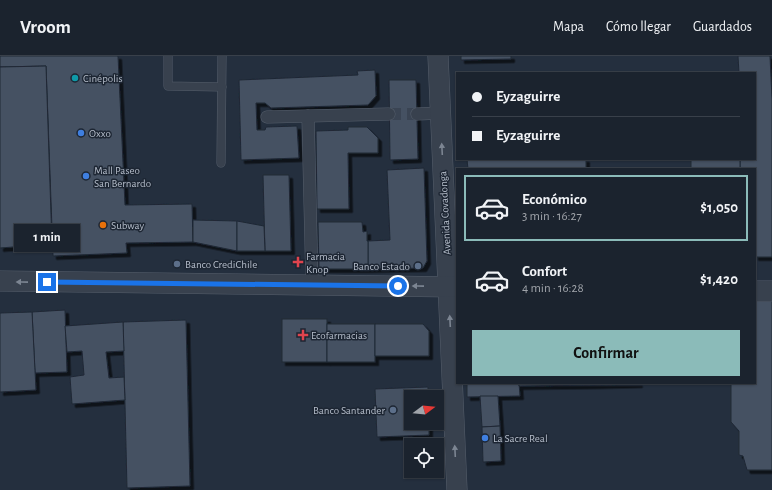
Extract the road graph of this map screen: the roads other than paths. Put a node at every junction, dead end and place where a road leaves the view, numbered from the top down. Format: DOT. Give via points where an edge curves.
graph roads {
  1 [pos="168,56"];
  2 [pos="222,56"];
  3 [pos="438,56"];
  4 [pos="222,87"];
  5 [pos="440,113"];
  6 [pos="389,114"];
  7 [pos="417,114"];
  8 [pos="308,116"];
  9 [pos="266,117"];
  10 [pos="221,163"];
  11 [pos="0,281"];
  12 [pos="312,285"];
  13 [pos="452,287"];
  14 [pos="756,291"];
  15 [pos="772,291"];
  16 [pos="457,490"];
  1 -- 4 [label="lane" via="168,86"];
  2 -- 4 [label="lane"];
  3 -- 5 [label="street, Avenida Covadonga"];
  4 -- 10 [label="lane"];
  5 -- 7 [label="street"];
  13 -- 5 [label="street, Avenida Covadonga, one-way"];
  6 -- 8 [label="street"];
  8 -- 9 [label="street"];
  8 -- 12 [label="street"];
  12 -- 11 [label="street, one-way"];
  13 -- 12 [label="street, one-way"];
  16 -- 13 [label="street, Avenida Covadonga, one-way"];
  14 -- 15 [label="street"];
}
